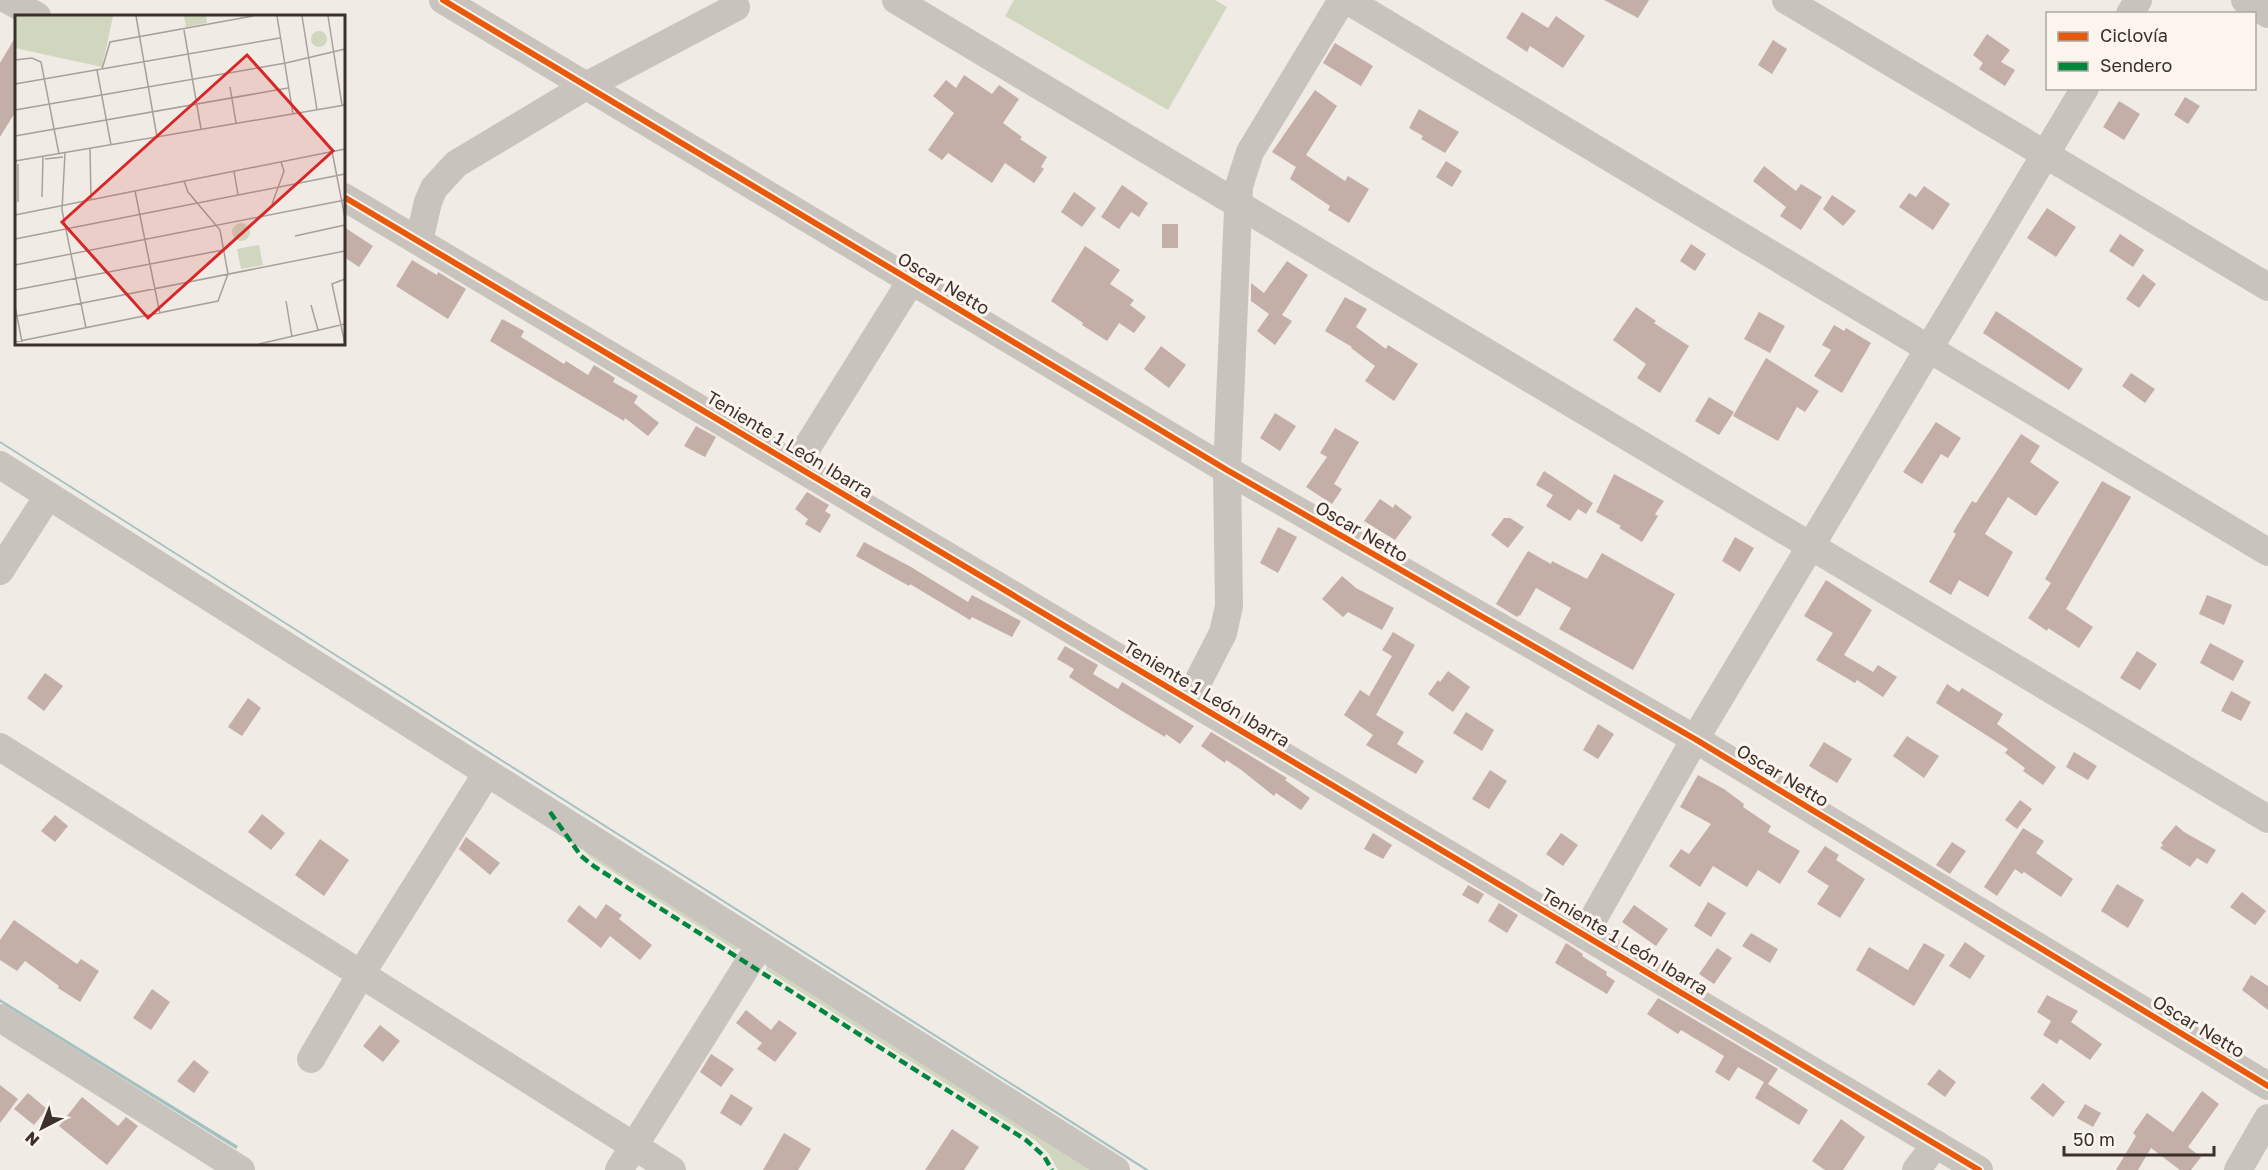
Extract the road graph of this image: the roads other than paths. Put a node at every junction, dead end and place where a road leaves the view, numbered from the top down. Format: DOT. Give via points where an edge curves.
graph roads {
  1 [pos="8,0"];
  2 [pos="443,0"];
  3 [pos="896,0"];
  4 [pos="1342,0"];
  5 [pos="1347,0"];
  6 [pos="1786,0"];
  7 [pos="2245,0"];
  8 [pos="736,7"];
  9 [pos="2268,14"];
  10 [pos="35,15"];
  11 [pos="586,86"];
  12 [pos="2084,90"];
  13 [pos="2045,155"];
  14 [pos="345,197"];
  15 [pos="1237,204"];
  16 [pos="419,241"];
  17 [pos="911,280"];
  18 [pos="2268,287"];
  19 [pos="1929,348"];
  20 [pos="0,465"];
  21 [pos="796,465"];
  22 [pos="1227,470"];
  23 [pos="48,496"];
  24 [pos="1810,546"];
  25 [pos="2268,552"];
  26 [pos="0,571"];
  27 [pos="1189,699"];
  28 [pos="1695,739"];
  29 [pos="0,747"];
  30 [pos="487,773"];
  31 [pos="2268,819"];
  32 [pos="1584,934"];
  33 [pos="760,945"];
  34 [pos="361,974"];
  35 [pos="0,1018"];
  36 [pos="311,1059"];
  37 [pos="2268,1086"];
  38 [pos="2268,1118"];
  39 [pos="1936,1144"];
  40 [pos="627,1158"];
  41 [pos="1109,1168"];
  42 [pos="241,1170"];
  43 [pos="672,1170"];
  44 [pos="1916,1170"];
  45 [pos="1979,1170"];
  46 [pos="2238,1170"];
  1 -- 10 [label="street"];
  2 -- 11 [label="street, Oscar Netto"];
  3 -- 15 [label="street"];
  4 -- 15 [label="street" via="1250,152"];
  5 -- 19 [label="street"];
  6 -- 13 [label="street"];
  7 -- 9 [label="street"];
  8 -- 11 [label="street"];
  11 -- 16 [label="street" via="456,164 434,188"];
  11 -- 17 [label="street, Oscar Netto"];
  12 -- 13 [label="street"];
  13 -- 18 [label="street"];
  13 -- 19 [label="street"];
  14 -- 16 [label="street, Teniente 1 León Ibarra"];
  15 -- 22 [label="street"];
  15 -- 24 [label="street"];
  16 -- 21 [label="street, Teniente 1 León Ibarra"];
  17 -- 21 [label="street"];
  17 -- 22 [label="street, Oscar Netto"];
  19 -- 24 [label="street"];
  19 -- 25 [label="street"];
  20 -- 23 [label="street"];
  21 -- 27 [label="street, Teniente 1 León Ibarra"];
  22 -- 27 [label="street" via="1229,606 1218,644"];
  22 -- 28 [label="street, Oscar Netto"];
  23 -- 26 [label="street"];
  23 -- 30 [label="street"];
  24 -- 28 [label="street"];
  24 -- 31 [label="street"];
  27 -- 32 [label="street, Teniente 1 León Ibarra"];
  28 -- 32 [label="street"];
  28 -- 37 [label="street, Oscar Netto"];
  29 -- 34 [label="street"];
  30 -- 33 [label="street"];
  30 -- 34 [label="street"];
  32 -- 39 [label="street, Teniente 1 León Ibarra"];
  33 -- 40 [label="street"];
  33 -- 41 [label="street"];
  34 -- 36 [label="street"];
  34 -- 40 [label="street"];
  35 -- 42 [label="street"];
  38 -- 46 [label="street"];
  39 -- 44 [label="street"];
  39 -- 45 [label="street, Teniente 1 León Ibarra"];
  40 -- 43 [label="street"];
}
